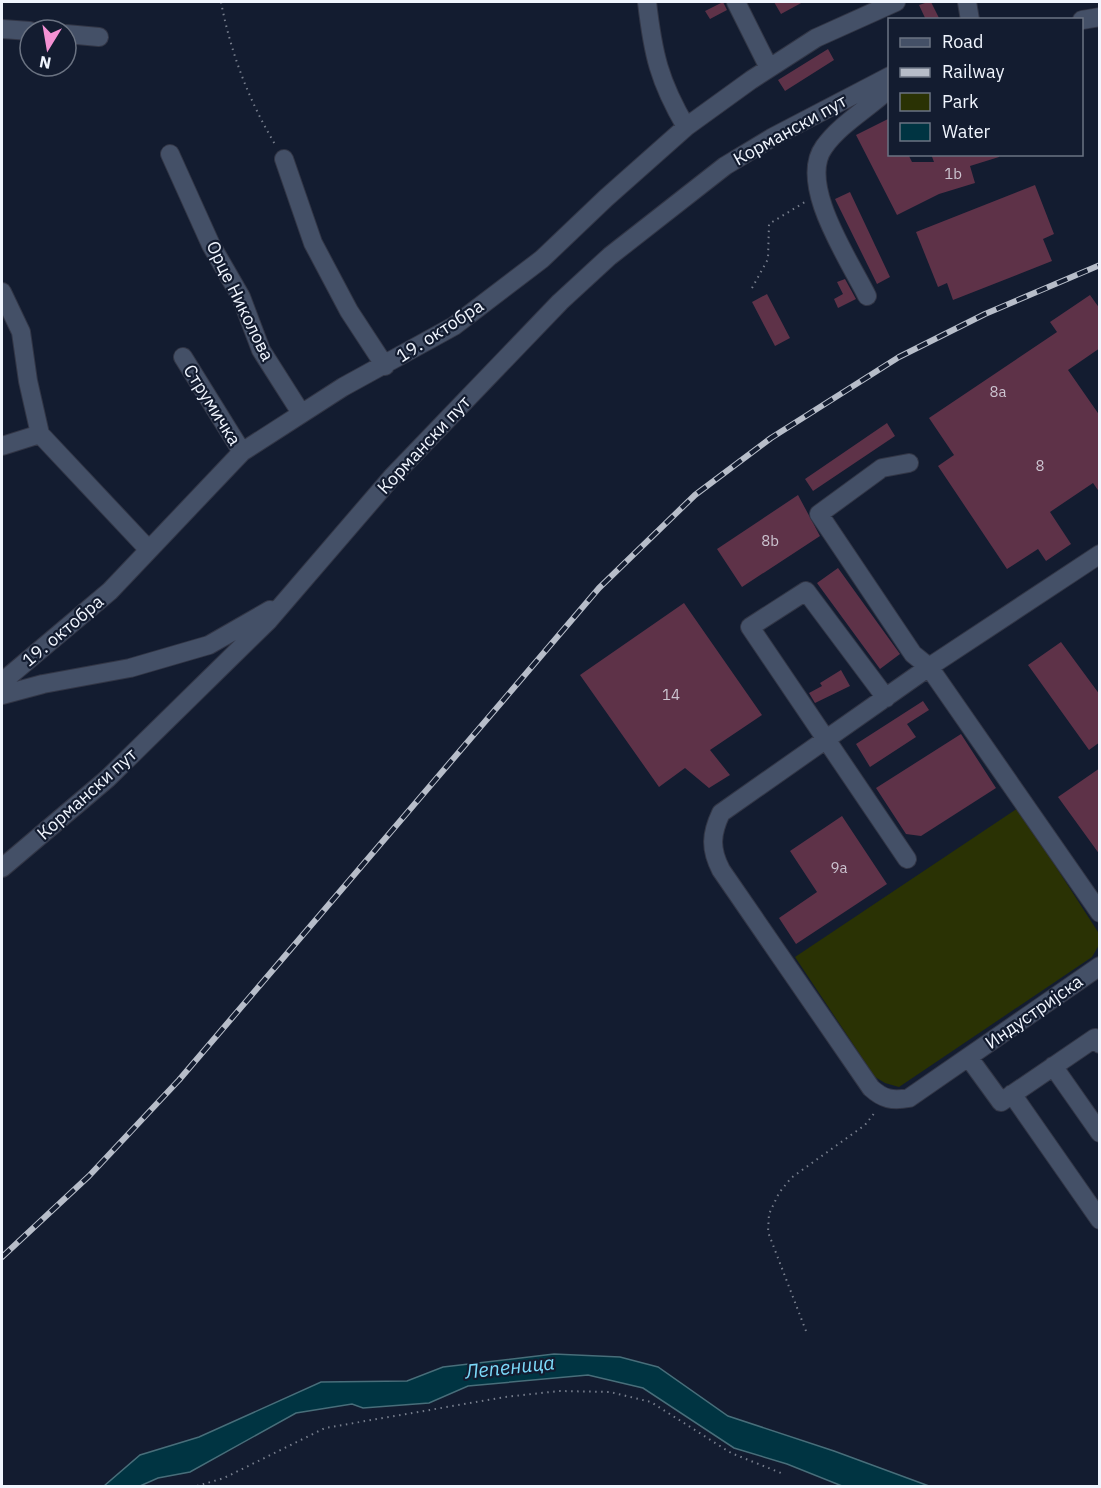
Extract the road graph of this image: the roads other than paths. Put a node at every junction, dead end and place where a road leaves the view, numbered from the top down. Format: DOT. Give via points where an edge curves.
graph roads {
  1 [pos="647,2"];
  2 [pos="736,2"];
  3 [pos="885,3"];
  4 [pos="1100,17"];
  5 [pos="1083,20"];
  6 [pos="2,29"];
  7 [pos="18,30"];
  8 [pos="78,35"];
  9 [pos="99,37"];
  10 [pos="769,68"];
  11 [pos="888,77"];
  12 [pos="888,90"];
  13 [pos="686,127"];
  14 [pos="170,154"];
  15 [pos="284,159"];
  16 [pos="2,293"];
  17 [pos="867,296"];
  18 [pos="183,357"];
  19 [pos="385,366"];
  20 [pos="301,413"];
  21 [pos="40,434"];
  22 [pos="2,446"];
  23 [pos="242,452"];
  24 [pos="909,463"];
  25 [pos="148,550"];
  26 [pos="1100,554"];
  27 [pos="284,602"];
  28 [pos="929,667"];
  29 [pos="2,682"];
  30 [pos="2,695"];
  31 [pos="886,698"];
  32 [pos="825,741"];
  33 [pos="907,859"];
  34 [pos="2,868"];
  35 [pos="1100,913"];
  36 [pos="1100,966"];
  37 [pos="1100,1044"];
  38 [pos="969,1058"];
  39 [pos="1053,1066"];
  40 [pos="1012,1094"];
  41 [pos="1100,1133"];
  42 [pos="1100,1220"];
  1 -- 13 [label="street" via="656,67"];
  2 -- 10 [label="street"];
  3 -- 10 [label="street, 19. октобра" via="816,38"];
  4 -- 5 [label="street"];
  6 -- 7 [label="street"];
  8 -- 9 [label="street"];
  10 -- 13 [label="street, 19. октобра"];
  11 -- 27 [label="street, Кормански пут" via="773,136 725,166 610,256 560,302 392,477"];
  12 -- 17 [label="street" via="833,136 823,148 816,169 820,201"];
  13 -- 19 [label="street, 19. октобра" via="542,259 454,326"];
  14 -- 20 [label="street, Орце Николова" via="211,245 241,297 261,350"];
  15 -- 19 [label="street" via="313,243 349,311"];
  16 -- 21 [label="street" via="21,332"];
  18 -- 23 [label="street, Струмичка"];
  19 -- 20 [label="street, 19. октобра"];
  20 -- 23 [label="street, 19. октобра"];
  21 -- 22 [label="street"];
  21 -- 25 [label="street"];
  23 -- 25 [label="street, 19. октобра"];
  24 -- 28 [label="street" via="882,468 819,514 914,654"];
  25 -- 29 [label="street, 19. октобра" via="110,591"];
  26 -- 28 [label="street"];
  27 -- 30 [label="street" via="209,645 130,668"];
  27 -- 34 [label="street, Кормански пут" via="107,780"];
  28 -- 31 [label="street"];
  28 -- 35 [label="street"];
  31 -- 32 [label="street"];
  31 -- 32 [label="street" via="806,591 750,627"];
  32 -- 33 [label="street"];
  32 -- 38 [label="street, Индустријска" via="721,813 712,834 721,870 881,1097 894,1101 909,1098"];
  36 -- 38 [label="street, Индустријска"];
  37 -- 39 [label="street" via="1095,1038"];
  38 -- 40 [label="street" via="1000,1102"];
  39 -- 40 [label="street"];
  39 -- 41 [label="street"];
  40 -- 42 [label="street"];
}
